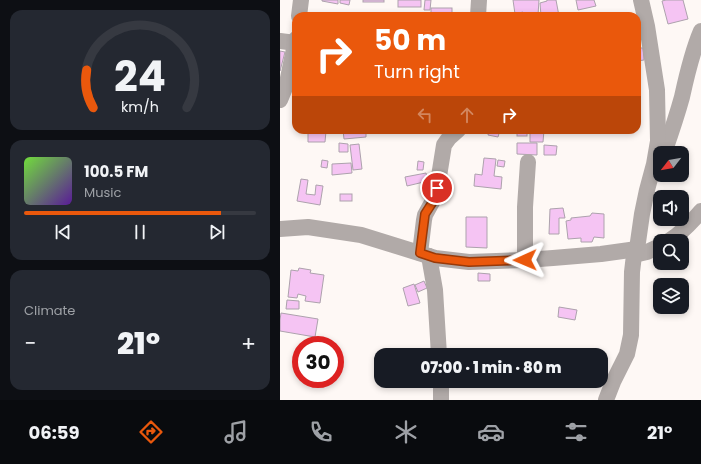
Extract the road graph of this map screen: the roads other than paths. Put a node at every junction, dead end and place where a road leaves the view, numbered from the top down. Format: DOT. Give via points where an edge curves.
graph roads {
  1 [pos="301,0"];
  2 [pos="479,0"];
  3 [pos="641,0"];
  4 [pos="300,12"];
  5 [pos="478,12"];
  6 [pos="701,31"];
  7 [pos="290,41"];
  8 [pos="280,100"];
  9 [pos="454,134"];
  10 [pos="658,146"];
  11 [pos="666,146"];
  12 [pos="528,162"];
  13 [pos="653,174"];
  14 [pos="701,211"];
  15 [pos="280,229"];
  16 [pos="679,234"];
  17 [pos="653,249"];
  18 [pos="635,252"];
  19 [pos="424,254"];
  20 [pos="525,260"];
  21 [pos="439,348"];
  22 [pos="441,388"];
  23 [pos="442,400"];
  24 [pos="606,400"];
  1 -- 4 [label="street"];
  2 -- 5 [label="street"];
  3 -- 10 [label="street" via="657,90"];
  6 -- 11 [label="street"];
  7 -- 8 [label="street" via="287,84"];
  9 -- 19 [label="street" via="444,145 436,195 425,214"];
  12 -- 20 [label="street"];
  13 -- 18 [label="street" via="647,190"];
  14 -- 16 [label="street"];
  15 -- 19 [label="street" via="308,227 361,235"];
  17 -- 18 [label="street"];
  18 -- 20 [label="street"];
  18 -- 24 [label="street" via="628,354"];
  19 -- 20 [label="street" via="435,258 469,262"];
  19 -- 21 [label="street" via="435,290"];
  22 -- 23 [label="street"];
}
